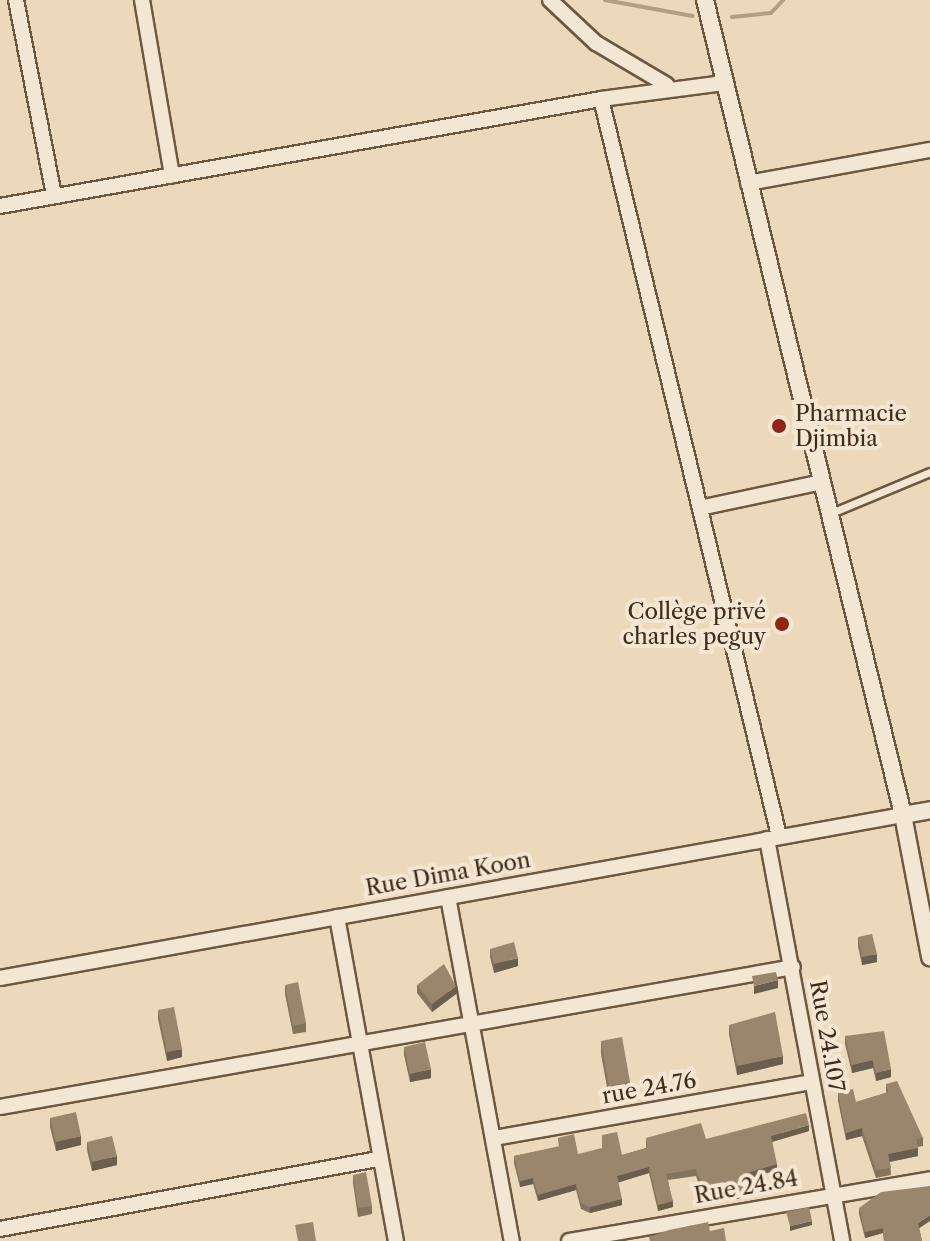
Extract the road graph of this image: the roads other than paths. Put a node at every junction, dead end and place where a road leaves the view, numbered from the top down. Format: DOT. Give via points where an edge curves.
graph roads {
  1 [pos="16,0"];
  2 [pos="142,0"];
  3 [pos="550,0"];
  4 [pos="705,0"];
  5 [pos="724,83"];
  6 [pos="667,85"];
  7 [pos="601,99"];
  8 [pos="930,150"];
  9 [pos="172,175"];
  10 [pos="748,183"];
  11 [pos="54,196"];
  12 [pos="0,206"];
  13 [pos="930,472"];
  14 [pos="818,483"];
  15 [pos="700,508"];
  16 [pos="826,515"];
  17 [pos="930,810"];
  18 [pos="903,815"];
  19 [pos="773,838"];
  20 [pos="448,897"];
  21 [pos="337,917"];
  22 [pos="930,957"];
  23 [pos="793,967"];
  24 [pos="0,978"];
  25 [pos="472,1028"];
  26 [pos="362,1046"];
  27 [pos="812,1082"];
  28 [pos="0,1107"];
  29 [pos="494,1138"];
  30 [pos="379,1159"];
  31 [pos="930,1179"];
  32 [pos="833,1194"];
  33 [pos="0,1229"];
  34 [pos="396,1241"];
  35 [pos="512,1241"];
  36 [pos="569,1241"];
  37 [pos="842,1241"];
  1 -- 11 [label="street"];
  2 -- 9 [label="street"];
  3 -- 6 [label="street" via="596,43"];
  4 -- 5 [label="street"];
  5 -- 6 [label="street"];
  5 -- 10 [label="street"];
  6 -- 7 [label="street"];
  7 -- 9 [label="street"];
  7 -- 15 [label="street, Rue 24.107"];
  8 -- 10 [label="street"];
  9 -- 11 [label="street"];
  10 -- 14 [label="street"];
  11 -- 12 [label="street"];
  13 -- 16 [label="lane"];
  14 -- 15 [label="street"];
  14 -- 16 [label="street"];
  15 -- 19 [label="street, Rue 24.107"];
  16 -- 18 [label="street"];
  17 -- 18 [label="street"];
  18 -- 19 [label="street, Rue Dima Koon"];
  18 -- 22 [label="street"];
  19 -- 20 [label="street, Rue Dima Koon"];
  19 -- 23 [label="street, Rue 24.107"];
  20 -- 21 [label="street, Rue Dima Koon"];
  20 -- 25 [label="street"];
  21 -- 24 [label="street, Rue Dima Koon"];
  21 -- 26 [label="street"];
  23 -- 25 [label="street"];
  23 -- 27 [label="street, Rue 24.107"];
  25 -- 26 [label="street"];
  25 -- 29 [label="street"];
  26 -- 28 [label="street"];
  26 -- 30 [label="street"];
  27 -- 29 [label="street, rue 24.76"];
  27 -- 32 [label="street, Rue 24.107"];
  29 -- 35 [label="street"];
  30 -- 33 [label="street"];
  30 -- 34 [label="street"];
  31 -- 32 [label="street, Rue 24.84"];
  32 -- 36 [label="street, Rue 24.84"];
  32 -- 37 [label="street, Rue 24.107"];
}
